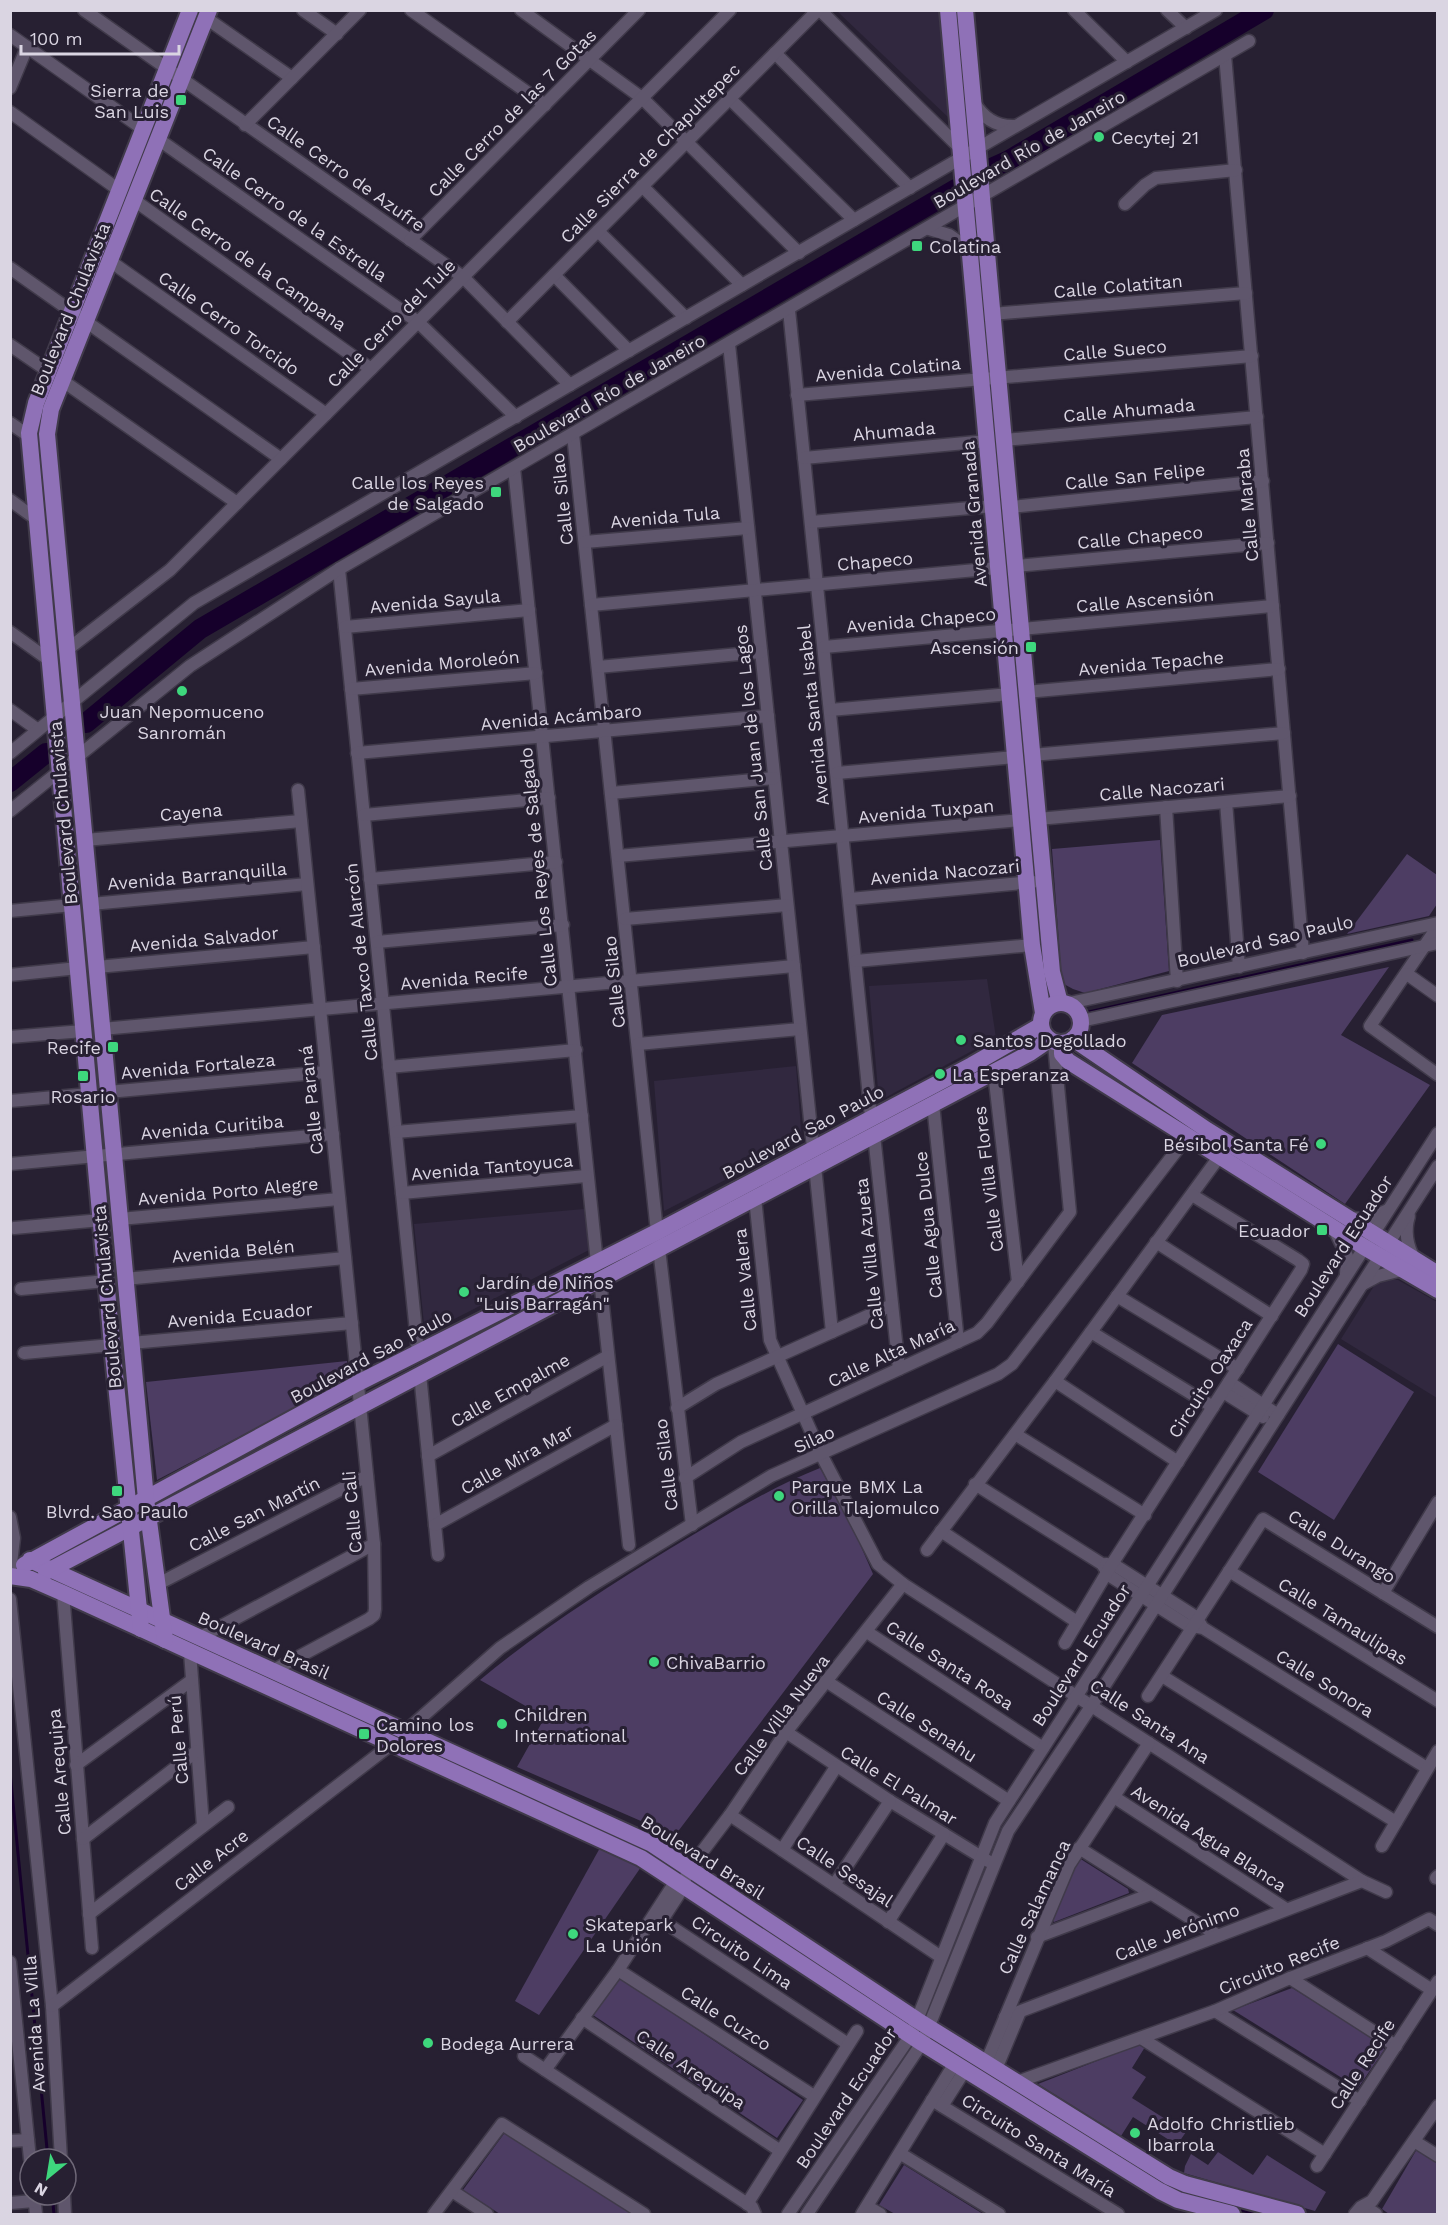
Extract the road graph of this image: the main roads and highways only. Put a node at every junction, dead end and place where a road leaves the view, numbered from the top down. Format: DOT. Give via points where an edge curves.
graph roads {
  1 [pos="190,10"];
  2 [pos="948,10"];
  3 [pos="965,10"];
  4 [pos="207,14"];
  5 [pos="990,379"];
  6 [pos="995,440"];
  7 [pos="1007,567"];
  8 [pos="1035,882"];
  9 [pos="1062,1003"];
  10 [pos="1054,1034"];
  11 [pos="1198,1137"];
  12 [pos="1338,1221"];
  13 [pos="659,1240"];
  14 [pos="1409,1265"];
  15 [pos="599,1271"];
  16 [pos="1437,1274"];
  17 [pos="1437,1290"];
  18 [pos="146,1499"];
  19 [pos="128,1509"];
  20 [pos="150,1518"];
  21 [pos="131,1528"];
  22 [pos="30,1560"];
  23 [pos="51,1570"];
  24 [pos="10,1574"];
  25 [pos="31,1579"];
  26 [pos="140,1611"];
  27 [pos="163,1622"];
  28 [pos="141,1629"];
  29 [pos="165,1640"];
  30 [pos="194,1645"];
  31 [pos="360,1718"];
  32 [pos="685,1876"];
  33 [pos="920,2031"];
  34 [pos="1232,2214"];
  35 [pos="1297,2214"];
  1 -- 19 [label="main road, Boulevard Chulavista" via="48,371 31,418 29,436"];
  2 -- 5 [label="main road, Avenida Granada" via="969,249"];
  3 -- 5 [label="main road, Avenida Granada" via="992,314"];
  4 -- 18 [label="main road, Boulevard Chulavista" via="51,409 47,434"];
  5 -- 6 [label="main road, Avenida Granada"];
  6 -- 7 [label="main road, Avenida Granada" via="993,506"];
  6 -- 7 [label="main road, Avenida Granada" via="1011,507"];
  7 -- 8 [label="main road, Avenida Granada"];
  8 -- 9 [label="main road, Avenida Granada" via="1052,972"];
  8 -- 10 [label="main road, Avenida Granada" via="1032,945"];
  9 -- 10 [label="main road" via="1053,1004"];
  9 -- 10 [label="main road" via="1076,1010 1081,1021 1078,1034"];
  10 -- 11 [label="main road" via="1068,1061"];
  10 -- 13 [label="main road, Boulevard Sao Paulo" via="994,1072 755,1198"];
  10 -- 13 [label="main road, Boulevard Sao Paulo" via="972,1065 872,1117"];
  11 -- 12 [label="main road"];
  11 -- 12 [label="main road" via="1219,1157"];
  12 -- 14 [label="main road"];
  13 -- 15 [label="main road, Boulevard Sao Paulo"];
  14 -- 16 [label="main road"];
  14 -- 17 [label="main road"];
  15 -- 18 [label="main road, Boulevard Sao Paulo" via="418,1352"];
  15 -- 20 [label="main road, Boulevard Sao Paulo" via="420,1374"];
  18 -- 19 [label="main road, Boulevard Sao Paulo"];
  18 -- 20 [label="main road, Boulevard Chulavista"];
  19 -- 21 [label="main road, Boulevard Chulavista"];
  19 -- 22 [label="main road, Boulevard Sao Paulo"];
  20 -- 21 [label="main road, Boulevard Sao Paulo"];
  20 -- 27 [label="main road, Boulevard Chulavista"];
  21 -- 23 [label="main road, Boulevard Sao Paulo"];
  21 -- 26 [label="main road, Boulevard Chulavista"];
  22 -- 23 [label="main road, Boulevard Brasil"];
  22 -- 24 [label="main road, Boulevard Sao Paulo"];
  23 -- 25 [label="main road, Boulevard Sao Paulo"];
  23 -- 26 [label="main road, Boulevard Brasil"];
  24 -- 25 [label="main road, Boulevard Brasil"];
  25 -- 28 [label="main road, Boulevard Brasil"];
  26 -- 27 [label="main road, Boulevard Brasil"];
  26 -- 28 [label="main road, Boulevard Chulavista"];
  27 -- 29 [label="main road, Boulevard Chulavista"];
  27 -- 30 [label="main road, Boulevard Brasil"];
  28 -- 29 [label="main road, Boulevard Brasil"];
  29 -- 30 [label="main road, Boulevard Brasil"];
  30 -- 31 [label="main road, Boulevard Brasil"];
  30 -- 31 [label="main road, Boulevard Brasil" via="274,1670"];
  31 -- 32 [label="main road, Boulevard Brasil" via="393,1743"];
  31 -- 32 [label="main road, Boulevard Brasil" via="407,1730 652,1844"];
  32 -- 33 [label="main road, Boulevard Brasil"];
  33 -- 34 [label="main road, Boulevard Brasil" via="960,2067 1168,2196"];
  33 -- 35 [label="main road, Boulevard Brasil" via="991,2066 1177,2181"];
}
